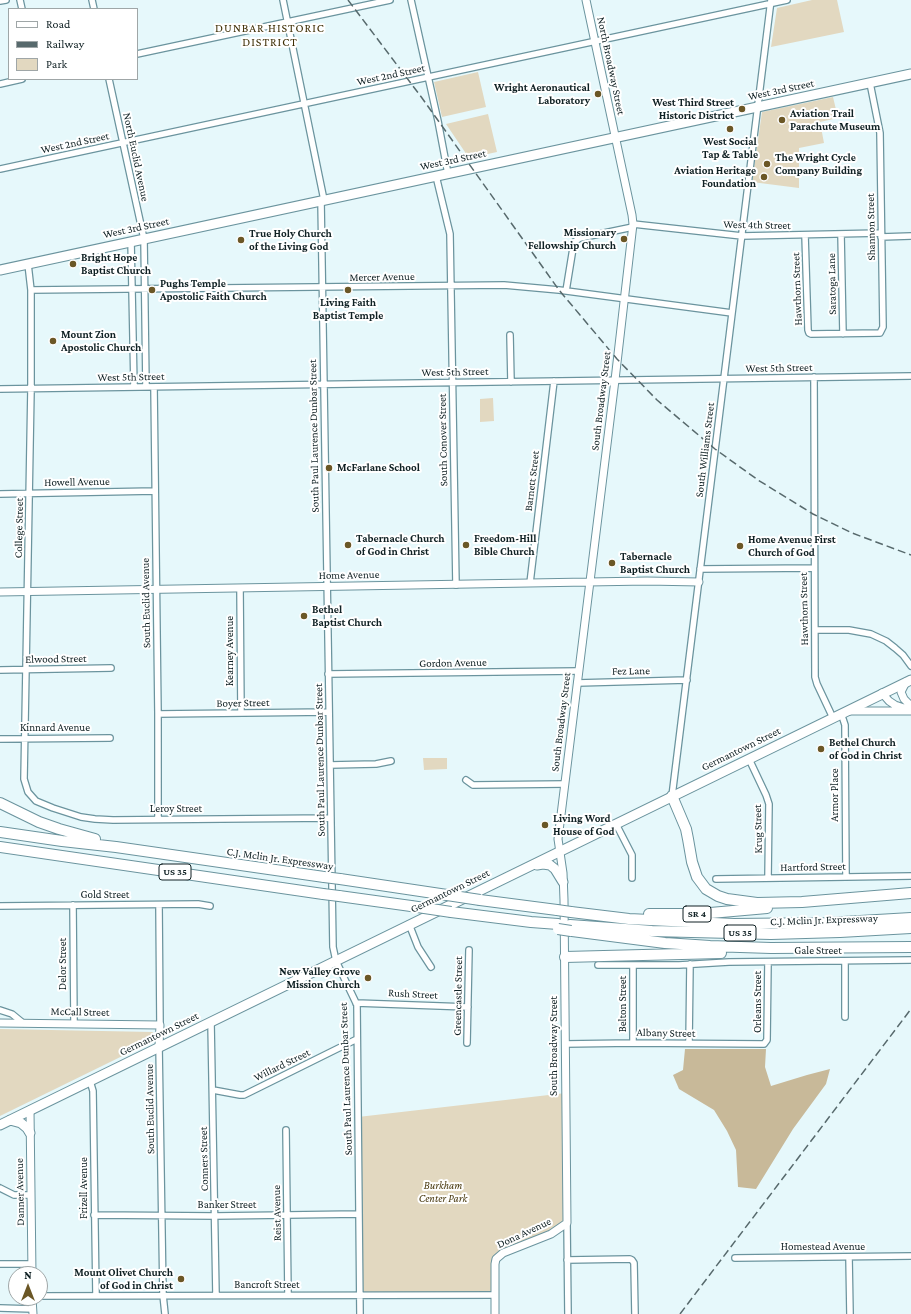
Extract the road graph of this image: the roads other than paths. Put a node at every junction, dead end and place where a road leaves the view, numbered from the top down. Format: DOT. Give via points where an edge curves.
graph roads {
  1 [pos="6,0"];
  2 [pos="283,0"];
  3 [pos="390,0"];
  4 [pos="411,0"];
  5 [pos="586,0"];
  6 [pos="787,0"];
  7 [pos="0,1"];
  8 [pos="771,2"];
  9 [pos="288,22"];
  10 [pos="595,42"];
  11 [pos="138,54"];
  12 [pos="911,74"];
  13 [pos="429,77"];
  14 [pos="18,80"];
  15 [pos="109,80"];
  16 [pos="870,83"];
  17 [pos="0,84"];
  18 [pos="304,103"];
  19 [pos="758,107"];
  20 [pos="615,138"];
  21 [pos="123,142"];
  22 [pos="0,169"];
  23 [pos="448,174"];
  24 [pos="436,176"];
  25 [pos="322,201"];
  26 [pos="633,225"];
  27 [pos="841,234"];
  28 [pos="805,235"];
  29 [pos="881,235"];
  30 [pos="742,236"];
  31 [pos="911,236"];
  32 [pos="144,238"];
  33 [pos="131,241"];
  34 [pos="28,264"];
  35 [pos="0,270"];
  36 [pos="450,286"];
  37 [pos="322,288"];
  38 [pos="31,290"];
  39 [pos="132,290"];
  40 [pos="145,290"];
  41 [pos="566,291"];
  42 [pos="624,299"];
  43 [pos="732,313"];
  44 [pos="843,334"];
  45 [pos="510,335"];
  46 [pos="911,376"];
  47 [pos="814,377"];
  48 [pos="724,379"];
  49 [pos="615,380"];
  50 [pos="554,381"];
  51 [pos="510,382"];
  52 [pos="452,383"];
  53 [pos="324,385"];
  54 [pos="134,387"];
  55 [pos="146,387"];
  56 [pos="154,387"];
  57 [pos="0,389"];
  58 [pos="31,389"];
  59 [pos="155,491"];
  60 [pos="29,493"];
  61 [pos="0,494"];
  62 [pos="814,568"];
  63 [pos="700,569"];
  64 [pos="589,582"];
  65 [pos="699,582"];
  66 [pos="530,583"];
  67 [pos="456,585"];
  68 [pos="326,587"];
  69 [pos="240,588"];
  70 [pos="156,589"];
  71 [pos="0,592"];
  72 [pos="27,592"];
  73 [pos="815,630"];
  74 [pos="911,666"];
  75 [pos="112,668"];
  76 [pos="0,670"];
  77 [pos="26,670"];
  78 [pos="578,671"];
  79 [pos="328,674"];
  80 [pos="686,680"];
  81 [pos="908,681"];
  82 [pos="577,683"];
  83 [pos="882,693"];
  84 [pos="911,706"];
  85 [pos="911,710"];
  86 [pos="329,712"];
  87 [pos="844,712"];
  88 [pos="241,713"];
  89 [pos="158,714"];
  90 [pos="833,718"];
  91 [pos="110,738"];
  92 [pos="0,739"];
  93 [pos="25,739"];
  94 [pos="749,759"];
  95 [pos="391,761"];
  96 [pos="330,765"];
  97 [pos="466,780"];
  98 [pos="564,784"];
  99 [pos="28,792"];
  100 [pos="672,796"];
  101 [pos="0,802"];
  102 [pos="331,818"];
  103 [pos="158,819"];
  104 [pos="616,824"];
  105 [pos="0,832"];
  106 [pos="116,846"];
  107 [pos="0,847"];
  108 [pos="560,851"];
  109 [pos="534,865"];
  110 [pos="911,876"];
  111 [pos="846,877"];
  112 [pos="632,878"];
  113 [pos="768,878"];
  114 [pos="716,879"];
  115 [pos="563,882"];
  116 [pos="911,893"];
  117 [pos="802,902"];
  118 [pos="73,905"];
  119 [pos="159,905"];
  120 [pos="0,906"];
  121 [pos="210,906"];
  122 [pos="592,914"];
  123 [pos="911,918"];
  124 [pos="409,924"];
  125 [pos="570,928"];
  126 [pos="911,928"];
  127 [pos="911,946"];
  128 [pos="771,948"];
  129 [pos="469,950"];
  130 [pos="565,957"];
  131 [pos="911,960"];
  132 [pos="336,961"];
  133 [pos="845,961"];
  134 [pos="768,962"];
  135 [pos="690,964"];
  136 [pos="598,965"];
  137 [pos="633,966"];
  138 [pos="431,967"];
  139 [pos="356,1003"];
  140 [pos="468,1007"];
  141 [pos="0,1010"];
  142 [pos="845,1017"];
  143 [pos="0,1023"];
  144 [pos="23,1023"];
  145 [pos="74,1023"];
  146 [pos="211,1023"];
  147 [pos="160,1025"];
  148 [pos="357,1040"];
  149 [pos="468,1043"];
  150 [pos="632,1043"];
  151 [pos="689,1043"];
  152 [pos="766,1043"];
  153 [pos="565,1044"];
  154 [pos="160,1046"];
  155 [pos="90,1081"];
  156 [pos="213,1090"];
  157 [pos="30,1110"];
  158 [pos="10,1120"];
  159 [pos="0,1125"];
  160 [pos="286,1130"];
  161 [pos="30,1133"];
  162 [pos="0,1188"];
  163 [pos="30,1195"];
  164 [pos="359,1214"];
  165 [pos="94,1215"];
  166 [pos="162,1215"];
  167 [pos="287,1215"];
  168 [pos="215,1216"];
  169 [pos="567,1223"];
  170 [pos="911,1256"];
  171 [pos="849,1257"];
  172 [pos="735,1258"];
  173 [pos="567,1260"];
  174 [pos="0,1264"];
  175 [pos="31,1264"];
  176 [pos="96,1295"];
  177 [pos="163,1295"];
  178 [pos="216,1295"];
  179 [pos="288,1295"];
  180 [pos="360,1295"];
  181 [pos="495,1295"];
  182 [pos="48,1296"];
  183 [pos="0,1308"];
  184 [pos="33,1312"];
  185 [pos="165,1314"];
  186 [pos="360,1314"];
  187 [pos="495,1314"];
  188 [pos="568,1314"];
  189 [pos="635,1314"];
  190 [pos="850,1314"];
  1 -- 7 [label="street"];
  2 -- 9 [label="street, South Paul Laurence Dunbar Street"];
  3 -- 9 [label="street"];
  4 -- 13 [label="street"];
  5 -- 10 [label="street, North Broadway Street"];
  6 -- 8 [label="street, West 2nd Street"];
  8 -- 10 [label="street, West 2nd Street"];
  8 -- 19 [label="street, South Williams Street"];
  9 -- 11 [label="street"];
  9 -- 18 [label="street, South Paul Laurence Dunbar Street"];
  10 -- 13 [label="street, West 2nd Street"];
  10 -- 20 [label="street, North Broadway Street"];
  12 -- 16 [label="main road, West 3rd Street"];
  13 -- 18 [label="street, West 2nd Street"];
  13 -- 23 [label="street"];
  14 -- 17 [label="street"];
  15 -- 21 [label="street, North Euclid Avenue"];
  16 -- 19 [label="main road, West 3rd Street"];
  16 -- 29 [label="street, Shannon Street" via="880,133"];
  18 -- 21 [label="street, West 2nd Street"];
  18 -- 25 [label="street, South Paul Laurence Dunbar Street"];
  19 -- 20 [label="main road, West 3rd Street"];
  19 -- 30 [label="street, South Williams Street"];
  20 -- 23 [label="main road, West 3rd Street"];
  20 -- 26 [label="street, South Broadway Street"];
  21 -- 22 [label="street, West 2nd Street"];
  21 -- 32 [label="street, North Euclid Avenue"];
  23 -- 24 [label="main road, West 3rd Street"];
  24 -- 25 [label="main road, West 3rd Street"];
  24 -- 36 [label="street, South Conover Street" via="450,234"];
  25 -- 32 [label="main road, West 3rd Street"];
  25 -- 37 [label="street, South Paul Laurence Dunbar Street"];
  26 -- 30 [label="street, West 4th Street"];
  26 -- 41 [label="street, West 4th Street" via="580,238 574,242"];
  26 -- 42 [label="street, South Broadway Street"];
  27 -- 28 [label="street, West 4th Street"];
  27 -- 29 [label="street, West 4th Street"];
  27 -- 44 [label="street, Saratoga Lane"];
  28 -- 30 [label="street, West 4th Street"];
  28 -- 44 [label="street, Hawthorn Street" via="808,330 811,334"];
  29 -- 31 [label="street, West 4th Street"];
  29 -- 44 [label="street, Shannon Street" via="883,329 877,334"];
  30 -- 43 [label="street, South Williams Street"];
  32 -- 33 [label="main road, West 3rd Street"];
  32 -- 40 [label="street"];
  33 -- 34 [label="main road, West 3rd Street"];
  33 -- 39 [label="street"];
  34 -- 35 [label="main road, West 3rd Street"];
  34 -- 38 [label="street, College Street"];
  36 -- 37 [label="street, Mercer Avenue"];
  36 -- 41 [label="street, Mercer Avenue" via="504,285"];
  36 -- 52 [label="street, South Conover Street"];
  37 -- 40 [label="street, Mercer Avenue"];
  37 -- 53 [label="street, South Paul Laurence Dunbar Street"];
  38 -- 39 [label="street, Mercer Avenue"];
  38 -- 58 [label="street, College Street"];
  39 -- 40 [label="street, Mercer Avenue"];
  39 -- 54 [label="street"];
  40 -- 55 [label="street"];
  41 -- 42 [label="street, Mercer Avenue"];
  42 -- 43 [label="street, Mercer Avenue"];
  42 -- 49 [label="street, South Broadway Street"];
  43 -- 48 [label="street, South Williams Street"];
  45 -- 51 [label="street"];
  46 -- 47 [label="street, West 5th Street"];
  47 -- 48 [label="street, West 5th Street"];
  47 -- 62 [label="street, Hawthorn Street"];
  48 -- 49 [label="street, West 5th Street"];
  48 -- 63 [label="street, South Williams Street"];
  49 -- 50 [label="street, West 5th Street"];
  49 -- 64 [label="street, South Broadway Street"];
  50 -- 51 [label="street, West 5th Street"];
  50 -- 66 [label="street, Barnett Street"];
  51 -- 52 [label="street, West 5th Street"];
  52 -- 53 [label="street, West 5th Street"];
  52 -- 67 [label="street, South Conover Street"];
  53 -- 56 [label="street, West 5th Street"];
  53 -- 68 [label="street, South Paul Laurence Dunbar Street"];
  54 -- 55 [label="street, West 5th Street"];
  54 -- 58 [label="street, West 5th Street"];
  55 -- 56 [label="street, West 5th Street"];
  56 -- 59 [label="street, South Euclid Avenue"];
  57 -- 58 [label="street, West 5th Street"];
  58 -- 60 [label="street, College Street"];
  59 -- 60 [label="street, Howell Avenue"];
  59 -- 70 [label="street, South Euclid Avenue"];
  60 -- 61 [label="street, Howell Avenue"];
  60 -- 72 [label="street, College Street"];
  62 -- 63 [label="street"];
  62 -- 73 [label="street, Hawthorn Street"];
  63 -- 65 [label="street, South Williams Street"];
  64 -- 65 [label="street, Home Avenue"];
  64 -- 66 [label="street, Home Avenue"];
  64 -- 78 [label="street, South Broadway Street"];
  65 -- 80 [label="street, South Williams Street"];
  66 -- 67 [label="street, Home Avenue"];
  67 -- 68 [label="street, Home Avenue"];
  68 -- 69 [label="street, Home Avenue"];
  68 -- 79 [label="street, South Paul Laurence Dunbar Street"];
  69 -- 70 [label="street, Home Avenue"];
  69 -- 88 [label="street, Kearney Avenue"];
  70 -- 72 [label="street, Home Avenue"];
  70 -- 89 [label="street, South Euclid Avenue"];
  71 -- 72 [label="street, Home Avenue"];
  72 -- 77 [label="street, College Street"];
  73 -- 74 [label="street" via="849,630 871,634 895,648"];
  73 -- 90 [label="street, Hawthorn Street" via="816,684"];
  75 -- 77 [label="street, Elwood Street"];
  76 -- 77 [label="street, Elwood Street"];
  77 -- 93 [label="street, College Street"];
  78 -- 79 [label="street, Gordon Avenue"];
  78 -- 82 [label="street, South Broadway Street"];
  79 -- 86 [label="street, South Paul Laurence Dunbar Street"];
  80 -- 82 [label="street, Fez Lane"];
  80 -- 100 [label="street, South Williams Street"];
  81 -- 83 [label="main road, Germantown Street"];
  81 -- 84 [label="street" via="901,692"];
  82 -- 98 [label="street, South Broadway Street"];
  83 -- 85 [label="street" via="889,701"];
  83 -- 87 [label="main road, Germantown Street"];
  85 -- 87 [label="street"];
  86 -- 88 [label="street, Boyer Street"];
  86 -- 96 [label="street, South Paul Laurence Dunbar Street"];
  87 -- 90 [label="main road, Germantown Street"];
  87 -- 111 [label="street, Armor Place"];
  88 -- 89 [label="street, Boyer Street"];
  89 -- 103 [label="street, South Euclid Avenue"];
  90 -- 94 [label="main road, Germantown Street"];
  91 -- 93 [label="street, Kinnard Avenue"];
  92 -- 93 [label="street, Kinnard Avenue"];
  93 -- 99 [label="street, College Street" via="24,779"];
  94 -- 100 [label="main road, Germantown Street"];
  94 -- 113 [label="street, Krug Street" via="769,804"];
  95 -- 96 [label="street" via="376,764"];
  96 -- 102 [label="street, South Paul Laurence Dunbar Street"];
  97 -- 98 [label="street" via="473,785"];
  98 -- 108 [label="street, South Broadway Street" via="558,839"];
  99 -- 103 [label="street, Leroy Street" via="36,801 81,817 113,820"];
  100 -- 104 [label="main road, Germantown Street"];
  100 -- 117 [label="highway" via="688,839 693,868 706,889 732,900 757,903"];
  101 -- 106 [label="highway" via="39,822"];
  102 -- 103 [label="street, Leroy Street"];
  102 -- 132 [label="street, South Paul Laurence Dunbar Street" via="333,947"];
  104 -- 108 [label="main road, Germantown Street"];
  104 -- 112 [label="street" via="632,855"];
  105 -- 106 [label="highway, C.J. Mclin Jr. Expressway / US 35"];
  106 -- 122 [label="highway, C.J. Mclin Jr. Expressway / US 35, bridge"];
  107 -- 125 [label="highway, US 35, bridge"];
  108 -- 109 [label="main road, Germantown Street"];
  108 -- 115 [label="street, South Broadway Street"];
  109 -- 115 [label="main road" via="550,865"];
  109 -- 124 [label="main road, Germantown Street"];
  110 -- 111 [label="street, Hartford Street"];
  111 -- 113 [label="street, Hartford Street"];
  113 -- 114 [label="street, Hartford Street"];
  115 -- 130 [label="street, South Broadway Street"];
  116 -- 117 [label="highway, SR 4"];
  117 -- 122 [label="highway, SR 4" via="699,914"];
  118 -- 119 [label="street, Gold Street"];
  118 -- 120 [label="street, Gold Street"];
  118 -- 145 [label="street, Delor Street"];
  119 -- 121 [label="street, Gold Street"];
  119 -- 147 [label="street, South Euclid Avenue"];
  122 -- 123 [label="highway, C.J. Mclin Jr. Expressway / US 35" via="630,919 742,924"];
  124 -- 132 [label="main road, Germantown Street"];
  124 -- 138 [label="street" via="418,947"];
  125 -- 126 [label="highway, C.J. Mclin Jr. Expressway / US 35" via="764,934"];
  125 -- 128 [label="highway" via="665,943"];
  127 -- 128 [label="highway"];
  128 -- 130 [label="highway" via="739,953"];
  129 -- 140 [label="street, Greencastle Street"];
  130 -- 153 [label="street, South Broadway Street"];
  131 -- 133 [label="street, Gale Street"];
  132 -- 139 [label="street, South Paul Laurence Dunbar Street"];
  132 -- 146 [label="main road, Germantown Street"];
  133 -- 134 [label="street, Gale Street"];
  133 -- 142 [label="street"];
  134 -- 135 [label="street, Gale Street"];
  134 -- 152 [label="street, Orleans Street"];
  135 -- 137 [label="street"];
  135 -- 151 [label="street"];
  136 -- 137 [label="street"];
  137 -- 150 [label="street, Belton Street"];
  139 -- 140 [label="street, Rush Street"];
  139 -- 148 [label="street, South Paul Laurence Dunbar Street"];
  140 -- 149 [label="street, Greencastle Street"];
  141 -- 144 [label="street" via="12,1014"];
  143 -- 144 [label="street, McCall Street"];
  144 -- 145 [label="street, McCall Street"];
  145 -- 147 [label="street, McCall Street"];
  146 -- 154 [label="main road, Germantown Street"];
  146 -- 156 [label="street, Conners Street"];
  147 -- 154 [label="street, South Euclid Avenue"];
  148 -- 156 [label="street, Willard Street" via="244,1095"];
  148 -- 164 [label="street, South Paul Laurence Dunbar Street"];
  150 -- 151 [label="street, Albany Street"];
  150 -- 153 [label="street, Albany Street"];
  151 -- 152 [label="street, Albany Street"];
  153 -- 169 [label="street, South Broadway Street"];
  154 -- 155 [label="main road, Germantown Street"];
  154 -- 166 [label="street, South Euclid Avenue"];
  155 -- 157 [label="main road, Germantown Street"];
  155 -- 165 [label="street, Frizell Avenue" via="93,1091"];
  156 -- 168 [label="street, Conners Street"];
  157 -- 158 [label="main road, Germantown Street"];
  157 -- 161 [label="street, Danner Avenue"];
  158 -- 159 [label="main road, Germantown Street"];
  158 -- 161 [label="main road" via="21,1123"];
  160 -- 167 [label="street, Reist Avenue"];
  161 -- 163 [label="street, Danner Avenue"];
  162 -- 163 [label="street" via="14,1195"];
  163 -- 175 [label="street, Danner Avenue"];
  164 -- 167 [label="street, Banker Street"];
  164 -- 180 [label="street, South Paul Laurence Dunbar Street"];
  165 -- 166 [label="street, Banker Street"];
  165 -- 176 [label="street, Frizell Avenue"];
  166 -- 168 [label="street, Banker Street"];
  166 -- 177 [label="street, South Euclid Avenue"];
  167 -- 168 [label="street, Banker Street"];
  167 -- 179 [label="street, Reist Avenue"];
  168 -- 178 [label="street, Conners Street"];
  169 -- 173 [label="street, South Broadway Street"];
  169 -- 181 [label="street, Dona Avenue" via="552,1234 500,1255 495,1264"];
  170 -- 171 [label="street, Homestead Avenue"];
  171 -- 172 [label="street, Homestead Avenue"];
  171 -- 190 [label="street"];
  173 -- 188 [label="street, South Broadway Street"];
  173 -- 189 [label="street" via="632,1260"];
  174 -- 175 [label="street"];
  176 -- 177 [label="street, Bancroft Street"];
  176 -- 182 [label="street, Bancroft Street"];
  177 -- 178 [label="street, Bancroft Street"];
  177 -- 185 [label="street, South Euclid Avenue"];
  178 -- 179 [label="street, Bancroft Street"];
  179 -- 180 [label="street, Bancroft Street"];
  180 -- 181 [label="street, Bancroft Street"];
  180 -- 186 [label="street, South Paul Laurence Dunbar Street"];
  181 -- 187 [label="street, Dona Avenue"];
  183 -- 184 [label="street"];
}
